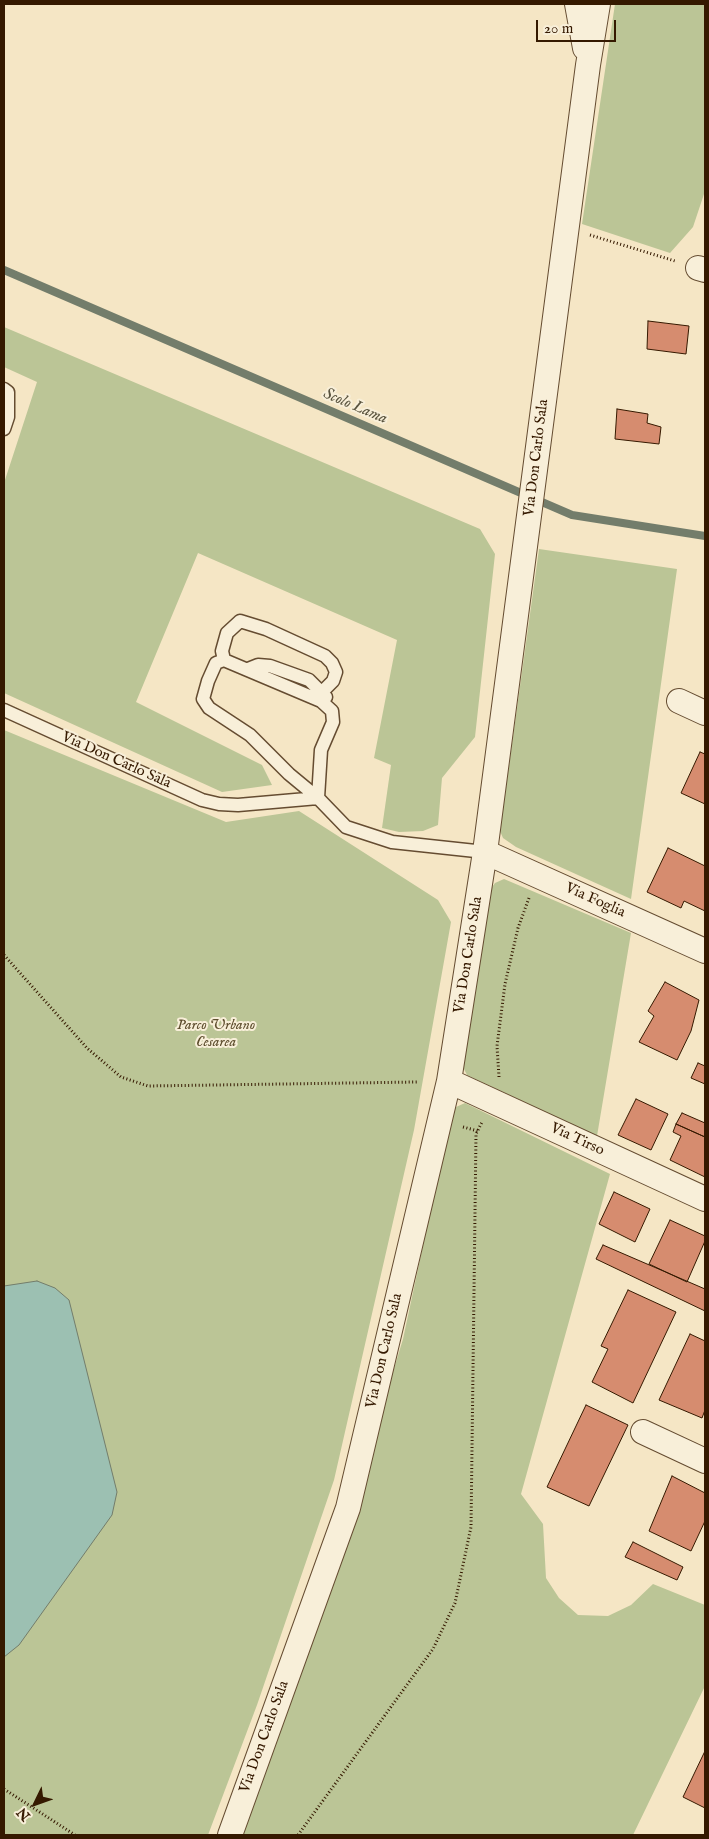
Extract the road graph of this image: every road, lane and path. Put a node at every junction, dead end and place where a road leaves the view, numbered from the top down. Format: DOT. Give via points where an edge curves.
graph roads {
  1 [pos="577,4"];
  2 [pos="598,4"];
  3 [pos="588,65"];
  4 [pos="568,228"];
  5 [pos="701,269"];
  6 [pos="4,389"];
  7 [pos="4,429"];
  8 [pos="224,660"];
  9 [pos="248,669"];
  10 [pos="322,692"];
  11 [pos="679,701"];
  12 [pos="4,710"];
  13 [pos="332,711"];
  14 [pos="705,713"];
  15 [pos="318,798"];
  16 [pos="485,852"];
  17 [pos="531,891"];
  18 [pos="705,950"];
  19 [pos="4,955"];
  20 [pos="449,1081"];
  21 [pos="417,1082"];
  22 [pos="491,1100"];
  23 [pos="705,1199"];
  24 [pos="643,1432"];
  25 [pos="705,1461"];
  26 [pos="4,1789"];
  27 [pos="75,1835"];
  28 [pos="230,1835"];
  29 [pos="298,1835"];
  1 -- 3 [label="street, Via Don Carlo Sala"];
  2 -- 3 [label="street, Via Don Carlo Sala"];
  3 -- 4 [label="street, Via Don Carlo Sala"];
  4 -- 5 [label="path"];
  4 -- 16 [label="street, Via Don Carlo Sala"];
  6 -- 7 [label="lane" via="8,392 8,416"];
  8 -- 9 [label="lane"];
  8 -- 10 [label="lane" via="222,651 228,633 240,622 266,629 325,656 332,663 336,672 333,681"];
  8 -- 15 [label="lane" via="216,663 208,681 203,699 209,708 250,735"];
  9 -- 10 [label="lane" via="258,665 270,666 309,680"];
  9 -- 13 [label="lane" via="321,701"];
  10 -- 13 [label="lane"];
  11 -- 14 [label="street"];
  12 -- 15 [label="lane, Via Don Carlo Sala" via="202,800 238,805"];
  13 -- 15 [label="lane" via="333,722 322,750"];
  15 -- 16 [label="lane" via="346,827 392,842"];
  16 -- 18 [label="street, Via Foglia"];
  16 -- 20 [label="street, Via Don Carlo Sala"];
  17 -- 22 [label="path" via="518,928 505,984 497,1046 500,1082"];
  19 -- 21 [label="path" via="87,1048 121,1077 148,1086"];
  20 -- 22 [label="street, Via Tirso"];
  20 -- 28 [label="street, Via Don Carlo Sala" via="348,1508"];
  22 -- 23 [label="street, Via Tirso"];
  22 -- 29 [label="path" via="476,1134 471,1528 455,1603 433,1649"];
  24 -- 25 [label="street"];
  26 -- 27 [label="path"];
}
